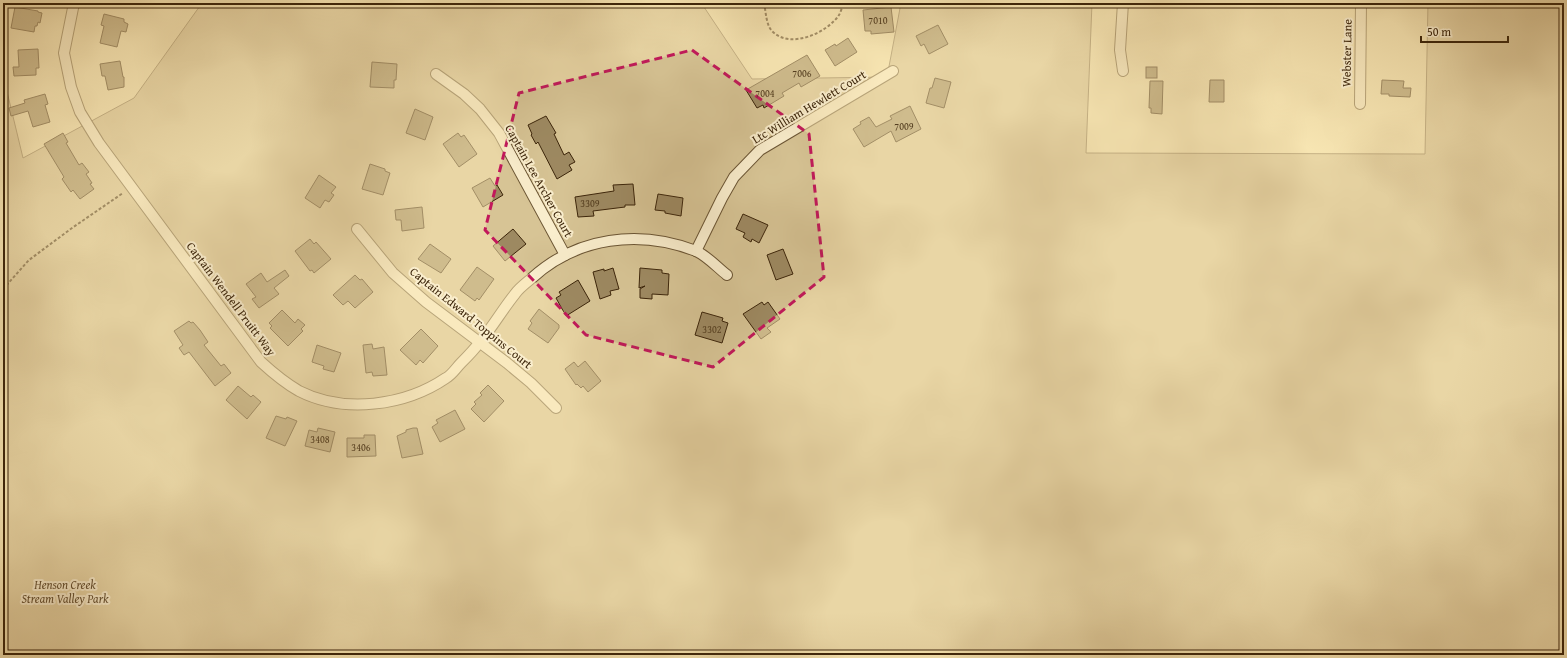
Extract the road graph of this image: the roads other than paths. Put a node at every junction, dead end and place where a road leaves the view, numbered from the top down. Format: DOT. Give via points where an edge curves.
graph roads {
  1 [pos="74,3"];
  2 [pos="1123,3"];
  3 [pos="1361,3"];
  4 [pos="893,71"];
  5 [pos="1123,71"];
  6 [pos="436,74"];
  7 [pos="1360,104"];
  8 [pos="357,229"];
  9 [pos="696,252"];
  10 [pos="565,255"];
  11 [pos="727,274"];
  12 [pos="480,343"];
  13 [pos="556,408"];
  1 -- 12 [label="street, Captain Wendell Pruitt Way" via="64,53 71,87 80,112 99,142 261,362 279,378 300,391 324,400 353,405 386,402 417,394 447,378"];
  2 -- 5 [label="street" via="1120,50"];
  3 -- 7 [label="street, Webster Lane"];
  4 -- 9 [label="street, Ltc William Hewlett Court" via="760,150 734,177"];
  6 -- 10 [label="street, Captain Lee Archer Court" via="464,94 499,133"];
  8 -- 12 [label="street, Captain Edward Toppins Court" via="394,273 426,302"];
  9 -- 10 [label="street, Captain Wendell Pruitt Way" via="660,241 628,238 596,243"];
  9 -- 11 [label="street, Captain Wendell Pruitt Way"];
  10 -- 12 [label="street, Captain Wendell Pruitt Way" via="546,265 515,293"];
  12 -- 13 [label="street, Captain Edward Toppins Court" via="507,362"];
}
